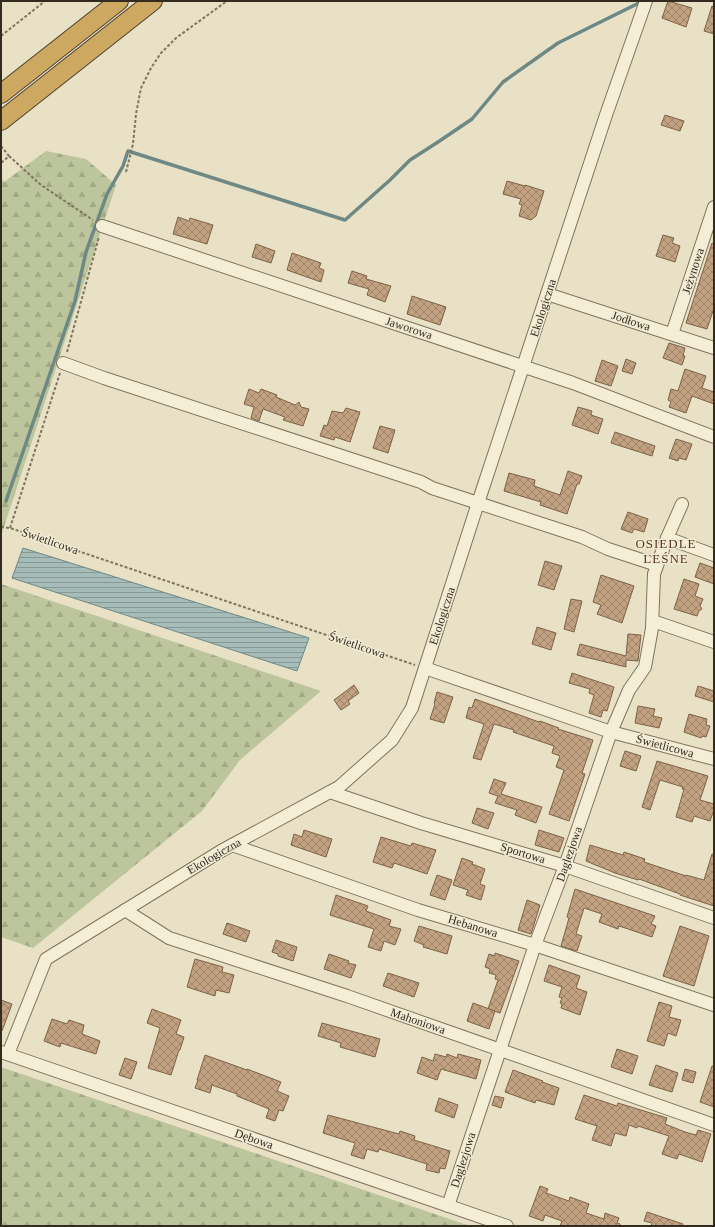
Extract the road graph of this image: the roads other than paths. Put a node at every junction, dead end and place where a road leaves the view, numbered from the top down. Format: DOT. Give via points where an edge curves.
graph roads {
  1 [pos="119,1"];
  2 [pos="153,1"];
  3 [pos="645,3"];
  4 [pos="1,94"];
  5 [pos="1,121"];
  6 [pos="714,207"];
  7 [pos="102,226"];
  8 [pos="547,294"];
  9 [pos="672,334"];
  10 [pos="714,348"];
  11 [pos="63,363"];
  12 [pos="523,366"];
  13 [pos="714,437"];
  14 [pos="478,503"];
  15 [pos="682,504"];
  16 [pos="667,538"];
  17 [pos="714,555"];
  18 [pos="657,565"];
  19 [pos="652,621"];
  20 [pos="714,642"];
  21 [pos="425,668"];
  22 [pos="611,732"];
  23 [pos="714,759"];
  24 [pos="330,792"];
  25 [pos="232,845"];
  26 [pos="565,866"];
  27 [pos="125,910"];
  28 [pos="714,918"];
  29 [pos="536,945"];
  30 [pos="714,1005"];
  31 [pos="500,1050"];
  32 [pos="4,1053"];
  33 [pos="714,1125"];
  34 [pos="448,1206"];
  35 [pos="507,1226"];
  1 -- 4 [label="highway"];
  2 -- 5 [label="highway"];
  3 -- 8 [label="street, Ekologiczna"];
  6 -- 9 [label="street, Jeżynowa"];
  7 -- 12 [label="street, Jaworowa"];
  8 -- 9 [label="street, Jodłowa"];
  8 -- 12 [label="street, Ekologiczna"];
  9 -- 10 [label="street, Jodłowa"];
  11 -- 14 [label="street"];
  12 -- 13 [label="street, Jaworowa"];
  12 -- 14 [label="street, Ekologiczna"];
  14 -- 18 [label="street"];
  14 -- 21 [label="street, Ekologiczna"];
  15 -- 16 [label="street, Daglezjowa"];
  16 -- 17 [label="street"];
  16 -- 18 [label="street, Daglezjowa"];
  18 -- 19 [label="street, Daglezjowa" via="654,574"];
  19 -- 20 [label="street"];
  19 -- 22 [label="street, Daglezjowa" via="645,667 630,690"];
  21 -- 22 [label="street, Świetlicowa"];
  21 -- 24 [label="street, Ekologiczna" via="412,708 392,740"];
  22 -- 23 [label="street, Świetlicowa"];
  22 -- 26 [label="street, Daglezjowa"];
  24 -- 25 [label="street, Ekologiczna"];
  24 -- 26 [label="street, Sportowa" via="421,823"];
  25 -- 27 [label="street, Ekologiczna"];
  25 -- 29 [label="street, Hebanowa" via="418,910"];
  26 -- 28 [label="street, Sportowa"];
  26 -- 29 [label="street, Daglezjowa"];
  27 -- 31 [label="street, Mahoniowa" via="169,938 347,996"];
  27 -- 32 [label="street, Ekologiczna" via="46,959"];
  29 -- 30 [label="street, Hebanowa"];
  29 -- 31 [label="street, Daglezjowa"];
  31 -- 33 [label="street, Mahoniowa"];
  31 -- 34 [label="street, Daglezjowa"];
  32 -- 34 [label="street, Dębowa"];
  34 -- 35 [label="street, Dębowa"];
}
